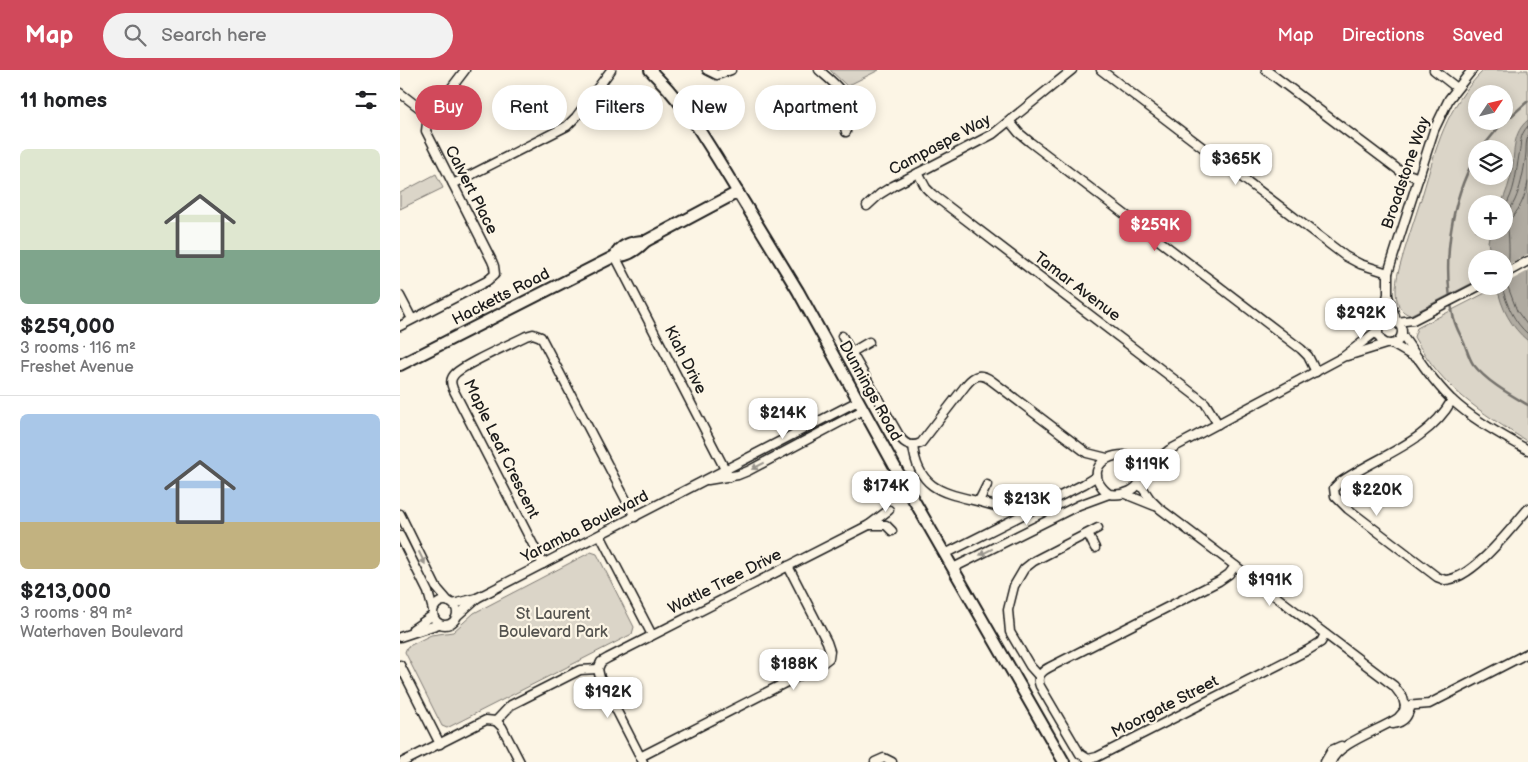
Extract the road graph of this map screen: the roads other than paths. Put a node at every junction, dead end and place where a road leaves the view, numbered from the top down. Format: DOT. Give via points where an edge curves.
graph roads {
  1 [pos="466,70"];
  2 [pos="611,70"];
  3 [pos="650,70"];
  4 [pos="707,70"];
  5 [pos="730,70"];
  6 [pos="819,70"];
  7 [pos="1072,70"];
  8 [pos="1102,70"];
  9 [pos="1266,70"];
  10 [pos="1434,70"];
  11 [pos="1472,70"];
  12 [pos="454,85"];
  13 [pos="1457,88"];
  14 [pos="400,93"];
  15 [pos="415,104"];
  16 [pos="1010,122"];
  17 [pos="426,130"];
  18 [pos="846,132"];
  19 [pos="918,174"];
  20 [pos="1419,178"];
  21 [pos="453,184"];
  22 [pos="738,192"];
  23 [pos="867,206"];
  24 [pos="616,256"];
  25 [pos="1528,261"];
  26 [pos="1513,269"];
  27 [pos="1388,273"];
  28 [pos="1468,292"];
  29 [pos="1388,294"];
  30 [pos="400,296"];
  31 [pos="412,320"];
  32 [pos="1413,320"];
  33 [pos="1396,322"];
  34 [pos="400,326"];
  35 [pos="1379,327"];
  36 [pos="1402,334"];
  37 [pos="842,336"];
  38 [pos="869,342"];
  39 [pos="1389,344"];
  40 [pos="852,352"];
  41 [pos="1343,357"];
  42 [pos="1417,359"];
  43 [pos="400,365"];
  44 [pos="1316,372"];
  45 [pos="1452,400"];
  46 [pos="861,406"];
  47 [pos="1218,424"];
  48 [pos="913,446"];
  49 [pos="1528,450"];
  50 [pos="1087,453"];
  51 [pos="1161,456"];
  52 [pos="1107,458"];
  53 [pos="1133,458"];
  54 [pos="727,473"];
  55 [pos="1097,473"];
  56 [pos="1141,480"];
  57 [pos="987,485"];
  58 [pos="1109,494"];
  59 [pos="1125,494"];
  60 [pos="979,501"];
  61 [pos="995,506"];
  62 [pos="1159,508"];
  63 [pos="1528,509"];
  64 [pos="889,510"];
  65 [pos="400,516"];
  66 [pos="635,517"];
  67 [pos="869,525"];
  68 [pos="1098,528"];
  69 [pos="892,531"];
  70 [pos="1088,534"];
  71 [pos="600,535"];
  72 [pos="400,536"];
  73 [pos="1095,548"];
  74 [pos="945,554"];
  75 [pos="543,564"];
  76 [pos="788,566"];
  77 [pos="1235,566"];
  78 [pos="953,568"];
  79 [pos="477,598"];
  80 [pos="451,603"];
  81 [pos="433,613"];
  82 [pos="457,616"];
  83 [pos="439,624"];
  84 [pos="1325,634"];
  85 [pos="404,635"];
  86 [pos="652,635"];
  87 [pos="1528,653"];
  88 [pos="400,665"];
  89 [pos="598,669"];
  90 [pos="1039,676"];
  91 [pos="1408,706"];
  92 [pos="496,721"];
  93 [pos="440,744"];
  94 [pos="1348,745"];
  95 [pos="642,759"];
  96 [pos="403,762"];
  97 [pos="520,762"];
  98 [pos="875,762"];
  99 [pos="892,762"];
  100 [pos="1064,762"];
  101 [pos="1325,762"];
  102 [pos="1331,762"];
  1 -- 12 [label="street"];
  2 -- 21 [label="street" via="568,126"];
  3 -- 22 [label="street, Dunnings Road" via="690,117"];
  4 -- 5 [label="street" via="717,75"];
  6 -- 18 [label="street" via="844,97"];
  7 -- 16 [label="street, Campaspe Way"];
  8 -- 27 [label="street" via="1345,256"];
  9 -- 20 [label="street" via="1400,171"];
  10 -- 13 [label="street"];
  11 -- 13 [label="street, Broadstone Way"];
  13 -- 20 [label="street, Broadstone Way" via="1441,112"];
  14 -- 15 [label="street"];
  16 -- 19 [label="street, Campaspe Way"];
  16 -- 44 [label="street" via="1048,157 1301,349"];
  17 -- 21 [label="street, Calvert Place"];
  19 -- 23 [label="street, Campaspe Way" via="886,190"];
  19 -- 47 [label="street, Tamar Avenue" via="932,194 1205,402"];
  20 -- 27 [label="street, Broadstone Way"];
  21 -- 31 [label="street, Calvert Place" via="495,274"];
  22 -- 24 [label="street, Hacketts Road" via="646,241 633,241 619,249"];
  22 -- 46 [label="street, Dunnings Road" via="798,291"];
  24 -- 43 [label="street, Hacketts Road"];
  24 -- 54 [label="street, Kiah Drive"];
  25 -- 26 [label="street"];
  27 -- 29 [label="street, Broadstone Way"];
  28 -- 32 [label="street"];
  29 -- 33 [label="street, Broadstone Way"];
  29 -- 35 [label="street, Broadstone Way"];
  30 -- 31 [label="street"];
  31 -- 34 [label="street"];
  32 -- 33 [label="street"];
  32 -- 36 [label="street"];
  33 -- 35 [label="street" via="1387,320"];
  33 -- 36 [label="street"];
  35 -- 39 [label="street" via="1379,338"];
  35 -- 41 [label="street"];
  36 -- 39 [label="street" via="1397,342"];
  36 -- 42 [label="street"];
  37 -- 40 [label="street"];
  38 -- 40 [label="street"];
  39 -- 41 [label="street"];
  39 -- 42 [label="street"];
  40 -- 48 [label="street" via="900,437"];
  41 -- 44 [label="street"];
  42 -- 45 [label="street"];
  44 -- 47 [label="street"];
  45 -- 49 [label="street"];
  45 -- 63 [label="street" via="1429,428 1339,483 1334,488 1334,496 1445,580 1458,576 1497,546"];
  46 -- 54 [label="street, Yaramba Boulevard"];
  46 -- 74 [label="street, Dunnings Road"];
  47 -- 51 [label="street"];
  48 -- 50 [label="street" via="924,439 976,375 986,377"];
  48 -- 60 [label="street" via="916,466 928,483 945,492"];
  50 -- 52 [label="street"];
  50 -- 55 [label="street"];
  51 -- 53 [label="street"];
  51 -- 56 [label="street"];
  52 -- 53 [label="street" via="1124,455"];
  52 -- 55 [label="street"];
  53 -- 56 [label="street" via="1138,464"];
  54 -- 66 [label="street, Yaramba Boulevard"];
  55 -- 58 [label="street" via="1102,487"];
  55 -- 74 [label="street" via="1084,484"];
  56 -- 59 [label="street" via="1134,490"];
  56 -- 62 [label="street" via="1150,499"];
  57 -- 60 [label="street"];
  58 -- 59 [label="street"];
  58 -- 78 [label="street, one-way" via="1079,505"];
  59 -- 62 [label="street"];
  60 -- 61 [label="street"];
  62 -- 77 [label="street"];
  64 -- 67 [label="street, Wattle Tree Drive"];
  65 -- 80 [label="street, one-way" via="436,588"];
  66 -- 71 [label="street, Yaramba Boulevard"];
  66 -- 75 [label="street, Maple Leaf Crescent" via="541,337 526,336 461,369 452,378 453,389"];
  67 -- 69 [label="street" via="886,525"];
  67 -- 76 [label="street, Wattle Tree Drive"];
  68 -- 70 [label="street"];
  70 -- 73 [label="street"];
  70 -- 90 [label="street" via="1034,561 1024,569 1014,586 1008,610 1010,632"];
  71 -- 75 [label="street, Yaramba Boulevard"];
  71 -- 86 [label="street"];
  72 -- 81 [label="street" via="428,592"];
  74 -- 78 [label="street, Dunnings Road"];
  75 -- 79 [label="street, Yaramba Boulevard"];
  76 -- 86 [label="street, Wattle Tree Drive"];
  76 -- 95 [label="street" via="827,642 828,658"];
  77 -- 84 [label="street"];
  77 -- 90 [label="street" via="1219,581 1043,670"];
  78 -- 100 [label="street, Dunnings Road"];
  79 -- 80 [label="street, Yaramba Boulevard"];
  79 -- 82 [label="street, Yaramba Boulevard"];
  80 -- 81 [label="street" via="438,603"];
  80 -- 82 [label="street"];
  81 -- 83 [label="street"];
  81 -- 85 [label="street"];
  82 -- 83 [label="street" via="450,624"];
  83 -- 85 [label="street"];
  84 -- 90 [label="street, Moorgate Street" via="1308,650 1092,759 1084,758 1077,750 1040,686"];
  84 -- 91 [label="street" via="1406,693"];
  86 -- 89 [label="street, Wattle Tree Drive" via="604,660"];
  87 -- 91 [label="street" via="1429,704"];
  88 -- 93 [label="street"];
  89 -- 92 [label="street" via="580,670 511,705"];
  89 -- 95 [label="street"];
  91 -- 94 [label="street" via="1404,720"];
  92 -- 93 [label="street" via="488,719"];
  92 -- 97 [label="street"];
  93 -- 96 [label="street"];
  94 -- 101 [label="street" via="1332,750"];
  94 -- 102 [label="street"];
  98 -- 99 [label="street" via="884,758"];
}
